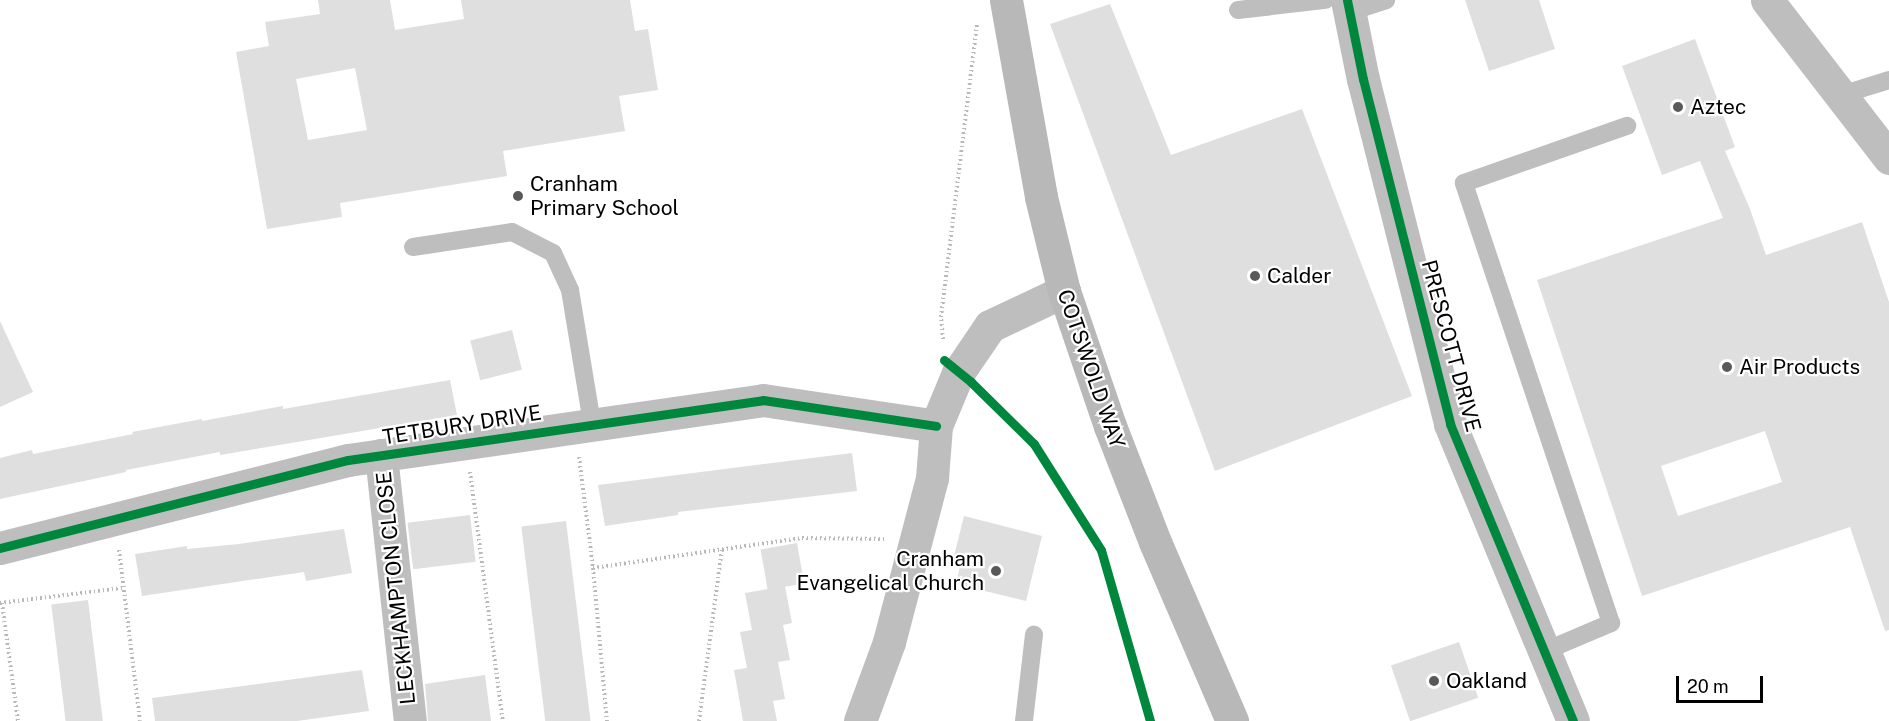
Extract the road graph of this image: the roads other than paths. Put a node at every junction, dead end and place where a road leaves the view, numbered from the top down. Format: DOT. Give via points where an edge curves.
graph roads {
  1 [pos="1386,0"];
  2 [pos="1767,0"];
  3 [pos="1341,4"];
  4 [pos="992,6"];
  5 [pos="1238,10"];
  6 [pos="1889,80"];
  7 [pos="1841,95"];
  8 [pos="1627,126"];
  9 [pos="1889,159"];
  10 [pos="413,247"];
  11 [pos="1064,291"];
  12 [pos="584,425"];
  13 [pos="936,426"];
  14 [pos="381,455"];
  15 [pos="0,548"];
  16 [pos="1034,635"];
  17 [pos="1545,651"];
  18 [pos="410,721"];
  19 [pos="861,721"];
  20 [pos="1024,721"];
  21 [pos="1232,721"];
  22 [pos="1573,721"];
  1 -- 3 [label="lane"];
  2 -- 7 [label="street"];
  3 -- 5 [label="lane"];
  3 -- 17 [label="street, PRESCOTT DRIVE" via="1450,424"];
  4 -- 11 [label="main road, COTSWOLD WAY"];
  6 -- 7 [label="lane"];
  7 -- 9 [label="street"];
  8 -- 17 [label="lane" via="1464,183 1611,623"];
  10 -- 12 [label="lane" via="512,232 553,253 570,290"];
  11 -- 13 [label="street" via="990,326 951,366"];
  11 -- 21 [label="main road, COTSWOLD WAY" via="1150,532"];
  12 -- 13 [label="street, TETBURY DRIVE" via="763,400"];
  12 -- 14 [label="street, TETBURY DRIVE"];
  13 -- 19 [label="street" via="932,478 889,642"];
  14 -- 15 [label="street, TETBURY DRIVE"];
  14 -- 18 [label="street, LECKHAMPTON CLOSE"];
  16 -- 20 [label="lane"];
  17 -- 22 [label="street, PRESCOTT DRIVE"];
}
